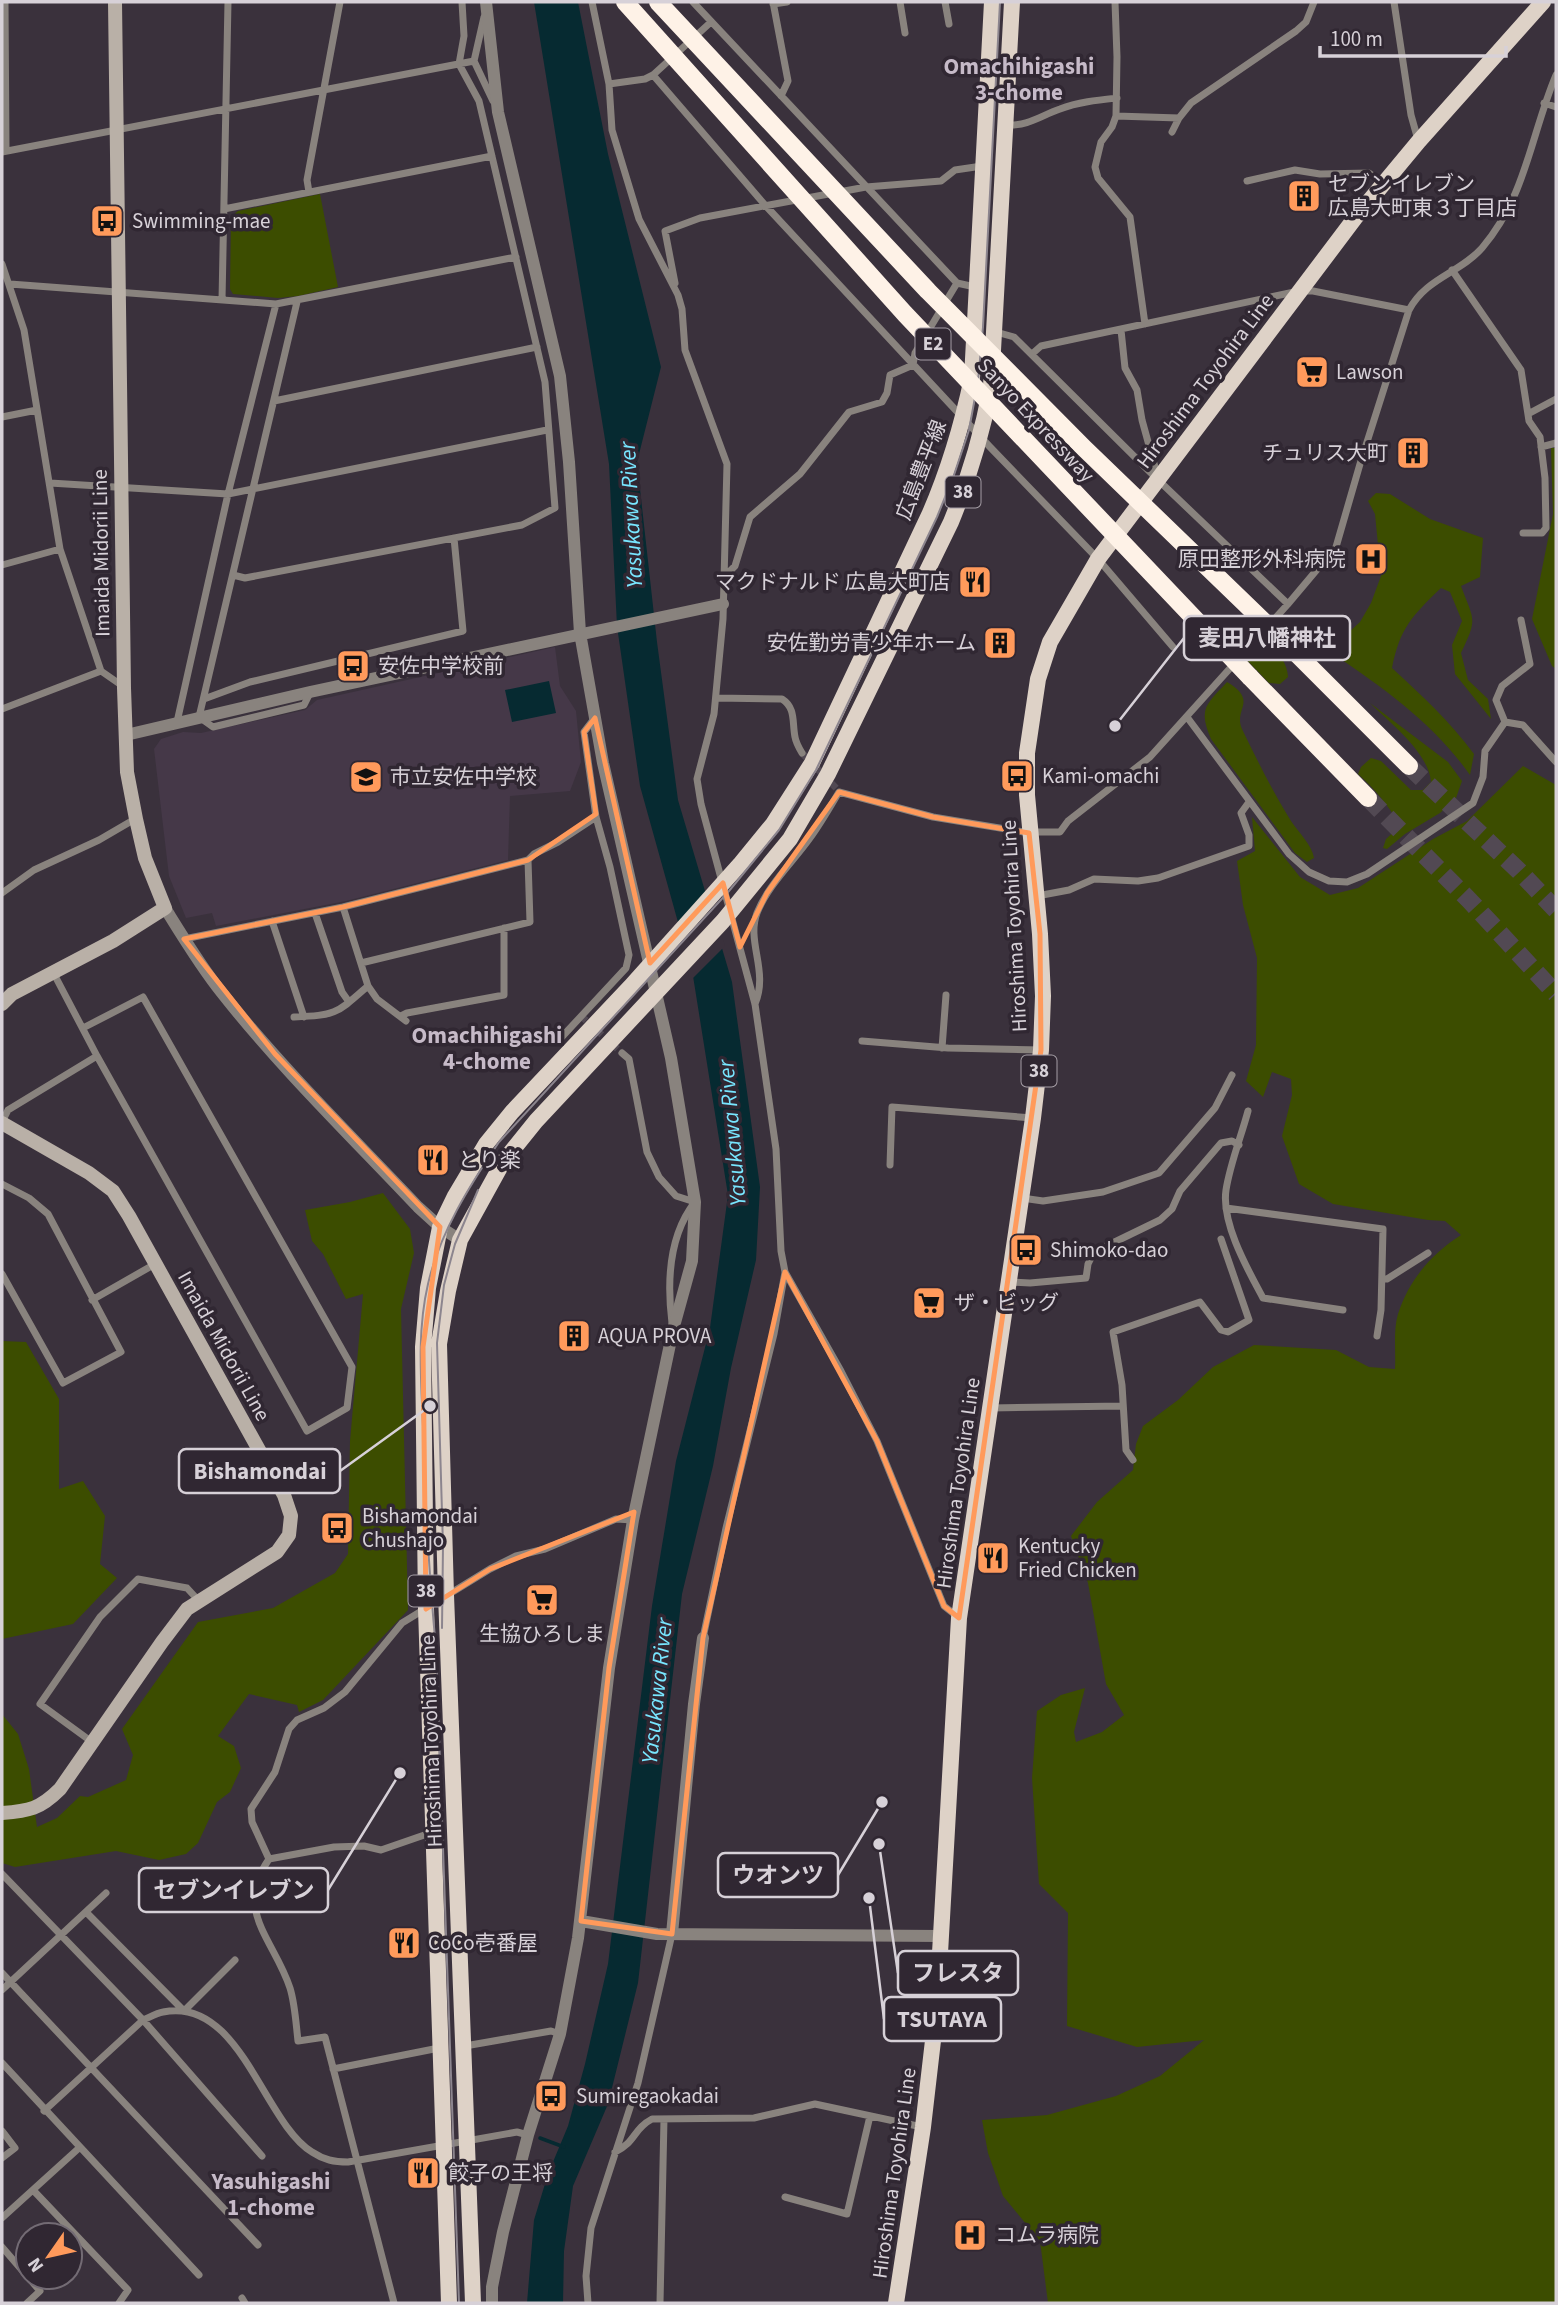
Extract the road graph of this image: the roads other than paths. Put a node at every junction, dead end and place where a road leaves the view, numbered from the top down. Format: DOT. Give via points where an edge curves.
graph roads {
  1 [pos="5,2"];
  2 [pos="116,2"];
  3 [pos="228,2"];
  4 [pos="340,2"];
  5 [pos="462,2"];
  6 [pos="592,2"];
  7 [pos="625,2"];
  8 [pos="658,2"];
  9 [pos="692,2"];
  10 [pos="787,2"];
  11 [pos="900,2"];
  12 [pos="944,2"];
  13 [pos="992,2"];
  14 [pos="1012,2"];
  15 [pos="1115,2"];
  16 [pos="1314,2"];
  17 [pos="1394,2"];
  18 [pos="1543,2"];
  19 [pos="773,3"];
  20 [pos="487,5"];
  21 [pos="711,22"];
  22 [pos="949,24"];
  23 [pos="905,33"];
  24 [pos="474,61"];
  25 [pos="459,64"];
  26 [pos="653,75"];
  27 [pos="1556,75"];
  28 [pos="609,84"];
  29 [pos="324,90"];
  30 [pos="781,96"];
  31 [pos="1117,98"];
  32 [pos="1544,103"];
  33 [pos="1556,107"];
  34 [pos="226,108"];
  35 [pos="498,111"];
  36 [pos="1116,116"];
  37 [pos="1179,118"];
  38 [pos="1004,125"];
  39 [pos="117,129"];
  40 [pos="1172,132"];
  41 [pos="1419,141"];
  42 [pos="4,152"];
  43 [pos="492,156"];
  44 [pos="983,166"];
  45 [pos="1248,181"];
  46 [pos="1383,183"];
  47 [pos="866,187"];
  48 [pos="309,192"];
  49 [pos="765,205"];
  50 [pos="224,209"];
  51 [pos="516,257"];
  52 [pos="2,264"];
  53 [pos="1452,270"];
  54 [pos="957,283"];
  55 [pos="10,284"];
  56 [pos="976,288"];
  57 [pos="1299,292"];
  58 [pos="119,293"];
  59 [pos="678,295"];
  60 [pos="222,300"];
  61 [pos="297,302"];
  62 [pos="276,304"];
  63 [pos="1409,310"];
  64 [pos="1144,324"];
  65 [pos="1121,330"];
  66 [pos="995,332"];
  67 [pos="537,347"];
  68 [pos="1032,354"];
  69 [pos="913,365"];
  70 [pos="1556,399"];
  71 [pos="274,401"];
  72 [pos="37,410"];
  73 [pos="1528,414"];
  74 [pos="2,417"];
  75 [pos="963,419"];
  76 [pos="547,430"];
  77 [pos="981,437"];
  78 [pos="1556,443"];
  79 [pos="1541,447"];
  80 [pos="1158,478"];
  81 [pos="50,483"];
  82 [pos="121,488"];
  83 [pos="254,489"];
  84 [pos="228,494"];
  85 [pos="1523,533"];
  86 [pos="454,538"];
  87 [pos="60,549"];
  88 [pos="1098,559"];
  89 [pos="2,565"];
  90 [pos="233,575"];
  91 [pos="725,576"];
  92 [pos="723,604"];
  93 [pos="1288,604"];
  94 [pos="1521,620"];
  95 [pos="583,633"];
  96 [pos="1173,647"];
  97 [pos="101,671"];
  98 [pos="124,688"];
  99 [pos="716,698"];
  100 [pos="204,699"];
  101 [pos="2,709"];
  102 [pos="1187,716"];
  103 [pos="199,717"];
  104 [pos="595,718"];
  105 [pos="177,722"];
  106 [pos="1505,722"];
  107 [pos="126,735"];
  108 [pos="802,753"];
  109 [pos="1556,762"];
  110 [pos="1409,766"];
  111 [pos="1368,798"];
  112 [pos="1249,802"];
  113 [pos="596,817"];
  114 [pos="136,819"];
  115 [pos="1030,833"];
  116 [pos="528,860"];
  117 [pos="723,883"];
  118 [pos="2,893"];
  119 [pos="711,896"];
  120 [pos="1036,896"];
  121 [pos="343,907"];
  122 [pos="165,908"];
  123 [pos="315,912"];
  124 [pos="727,916"];
  125 [pos="272,921"];
  126 [pos="504,928"];
  127 [pos="184,939"];
  128 [pos="652,961"];
  129 [pos="360,963"];
  130 [pos="53,972"];
  131 [pos="368,986"];
  132 [pos="659,989"];
  133 [pos="946,995"];
  134 [pos="349,1002"];
  135 [pos="2,1004"];
  136 [pos="755,1004"];
  137 [pos="295,1017"];
  138 [pos="304,1017"];
  139 [pos="83,1028"];
  140 [pos="559,1040"];
  141 [pos="862,1041"];
  142 [pos="942,1048"];
  143 [pos="1041,1050"];
  144 [pos="622,1053"];
  145 [pos="97,1056"];
  146 [pos="1232,1075"];
  147 [pos="1248,1111"];
  148 [pos="1033,1118"];
  149 [pos="2,1122"];
  150 [pos="1239,1144"];
  151 [pos="890,1165"];
  152 [pos="2,1184"];
  153 [pos="1021,1198"];
  154 [pos="695,1202"];
  155 [pos="1226,1208"];
  156 [pos="440,1227"];
  157 [pos="1221,1239"];
  158 [pos="460,1240"];
  159 [pos="1428,1253"];
  160 [pos="155,1264"];
  161 [pos="785,1272"];
  162 [pos="2,1274"];
  163 [pos="1382,1279"];
  164 [pos="1009,1282"];
  165 [pos="92,1300"];
  166 [pos="1343,1310"];
  167 [pos="673,1330"];
  168 [pos="1377,1336"];
  169 [pos="1123,1406"];
  170 [pos="990,1408"];
  171 [pos="1133,1460"];
  172 [pos="633,1520"];
  173 [pos="446,1595"];
  174 [pos="199,1601"];
  175 [pos="426,1609"];
  176 [pos="959,1618"];
  177 [pos="703,1638"];
  178 [pos="93,1743"];
  179 [pos="2,1813"];
  180 [pos="434,1832"];
  181 [pos="269,1859"];
  182 [pos="2,1874"];
  183 [pos="106,1893"];
  184 [pos="86,1913"];
  185 [pos="585,1922"];
  186 [pos="668,1934"];
  187 [pos="61,1935"];
  188 [pos="941,1936"];
  189 [pos="235,1960"];
  190 [pos="2,1973"];
  191 [pos="10,1982"];
  192 [pos="2,1990"];
  193 [pos="184,2011"];
  194 [pos="143,2020"];
  195 [pos="560,2034"];
  196 [pos="464,2046"];
  197 [pos="439,2048"];
  198 [pos="2,2063"];
  199 [pos="90,2068"];
  200 [pos="333,2069"];
  201 [pos="44,2111"];
  202 [pos="870,2116"];
  203 [pos="664,2119"];
  204 [pos="923,2127"];
  205 [pos="2,2131"];
  206 [pos="528,2135"];
  207 [pos="467,2140"];
  208 [pos="444,2145"];
  209 [pos="79,2148"];
  210 [pos="615,2152"];
  211 [pos="262,2156"];
  212 [pos="2,2158"];
  213 [pos="357,2160"];
  214 [pos="33,2190"];
  215 [pos="785,2197"];
  216 [pos="2,2218"];
  217 [pos="258,2245"];
  218 [pos="2,2247"];
  219 [pos="199,2276"];
  220 [pos="27,2303"];
  221 [pos="119,2303"];
  222 [pos="394,2303"];
  223 [pos="450,2303"];
  224 [pos="473,2303"];
  225 [pos="492,2303"];
  226 [pos="588,2303"];
  227 [pos="660,2303"];
  228 [pos="896,2303"];
  1 -- 42 [label="street"];
  2 -- 39 [label="main road, Imaida Midorii Line"];
  3 -- 34 [label="street"];
  4 -- 29 [label="street"];
  5 -- 25 [label="street" via="464,36"];
  6 -- 28 [label="street"];
  7 -- 111 [label="highway, Sanyo Expressway / E2, bridge" via="905,314"];
  8 -- 110 [label="highway, Sanyo Expressway / E2, bridge" via="928,291"];
  9 -- 21 [label="street"];
  10 -- 19 [label="street"];
  11 -- 23 [label="street"];
  12 -- 22 [label="street"];
  13 -- 44 [label="main road, 広島豊平線 / 38"];
  14 -- 38 [label="main road, Hiroshima Toyohira Line / 38"];
  15 -- 31 [label="street"];
  16 -- 37 [label="street" via="1306,22 1296,31 1191,103"];
  17 -- 41 [label="street"];
  18 -- 41 [label="main road, Hiroshima Toyohira Line / 38"];
  19 -- 30 [label="street" via="788,81"];
  20 -- 24 [label="street"];
  20 -- 35 [label="street"];
  21 -- 26 [label="street"];
  21 -- 30 [label="street"];
  24 -- 25 [label="street"];
  24 -- 35 [label="street"];
  25 -- 29 [label="street"];
  25 -- 43 [label="street" via="479,101"];
  26 -- 28 [label="street"];
  26 -- 49 [label="street"];
  27 -- 32 [label="street"];
  28 -- 59 [label="street" via="612,130 639,219"];
  29 -- 34 [label="street"];
  29 -- 48 [label="street" via="307,180"];
  30 -- 47 [label="street"];
  31 -- 36 [label="street"];
  31 -- 38 [label="street" via="1063,107 1023,126"];
  32 -- 33 [label="street"];
  32 -- 53 [label="street" via="1508,211 1481,250"];
  34 -- 39 [label="street"];
  34 -- 50 [label="street"];
  35 -- 95 [label="street" via="560,376"];
  36 -- 37 [label="street"];
  36 -- 64 [label="street" via="1101,142 1095,167 1098,178 1130,217"];
  37 -- 40 [label="street"];
  38 -- 66 [label="main road, Hiroshima Toyohira Line / 38"];
  39 -- 42 [label="street"];
  39 -- 58 [label="main road, Imaida Midorii Line"];
  41 -- 46 [label="main road, Hiroshima Toyohira Line / 38"];
  43 -- 48 [label="street"];
  43 -- 51 [label="street"];
  44 -- 47 [label="street" via="955,170 942,181"];
  44 -- 56 [label="main road, 広島豊平線 / 38"];
  45 -- 46 [label="street" via="1295,170 1369,173"];
  46 -- 57 [label="main road, Hiroshima Toyohira Line / 38"];
  47 -- 49 [label="street"];
  47 -- 54 [label="street"];
  48 -- 50 [label="street"];
  49 -- 59 [label="street" via="700,218 664,231"];
  49 -- 69 [label="street"];
  50 -- 60 [label="street"];
  51 -- 61 [label="street"];
  51 -- 67 [label="street"];
  52 -- 55 [label="street"];
  53 -- 63 [label="street" via="1427,286"];
  53 -- 73 [label="street" via="1521,370"];
  54 -- 56 [label="street"];
  54 -- 69 [label="street"];
  55 -- 58 [label="street"];
  55 -- 72 [label="street" via="24,330"];
  56 -- 75 [label="main road, 広島豊平線 / 38" via="971,378"];
  57 -- 63 [label="street"];
  57 -- 64 [label="street"];
  57 -- 80 [label="main road, Hiroshima Toyohira Line / 38"];
  58 -- 60 [label="street"];
  58 -- 82 [label="main road, Imaida Midorii Line"];
  59 -- 91 [label="street" via="685,350 727,464"];
  60 -- 62 [label="street"];
  61 -- 62 [label="street"];
  61 -- 71 [label="street"];
  62 -- 84 [label="street"];
  63 -- 93 [label="street" via="1336,547"];
  64 -- 65 [label="street"];
  65 -- 68 [label="street" via="1041,346"];
  65 -- 80 [label="street" via="1125,368 1137,390"];
  66 -- 68 [label="street" via="1014,337"];
  66 -- 77 [label="main road, Hiroshima Toyohira Line / 38"];
  67 -- 71 [label="street"];
  67 -- 76 [label="street" via="545,382"];
  68 -- 80 [label="street"];
  69 -- 75 [label="street"];
  69 -- 91 [label="street" via="890,375 882,402 849,412 800,474 750,517 735,566"];
  70 -- 73 [label="street"];
  71 -- 83 [label="street"];
  72 -- 74 [label="street"];
  72 -- 81 [label="street"];
  73 -- 79 [label="street"];
  75 -- 77 [label="street"];
  75 -- 117 [label="main road, 広島豊平線 / 38" via="930,513 812,763 772,824"];
  76 -- 83 [label="street"];
  76 -- 86 [label="street" via="555,508 522,525"];
  77 -- 88 [label="street"];
  77 -- 124 [label="main road, Hiroshima Toyohira Line / 38" via="951,522 828,774 790,839"];
  78 -- 79 [label="street"];
  79 -- 85 [label="street" via="1546,528 1542,533"];
  80 -- 88 [label="main road, Hiroshima Toyohira Line / 38"];
  80 -- 93 [label="street"];
  81 -- 82 [label="street"];
  81 -- 87 [label="street"];
  82 -- 84 [label="street"];
  82 -- 98 [label="main road, Imaida Midorii Line"];
  83 -- 84 [label="street"];
  83 -- 90 [label="street"];
  84 -- 105 [label="street"];
  86 -- 90 [label="street" via="245,578"];
  86 -- 100 [label="street" via="463,631 250,682"];
  87 -- 89 [label="street"];
  87 -- 97 [label="street"];
  88 -- 96 [label="street"];
  88 -- 115 [label="main road, Hiroshima Toyohira Line / 38" via="1050,642 1038,679 1027,753"];
  90 -- 100 [label="street"];
  91 -- 92 [label="street"];
  92 -- 95 [label="street"];
  92 -- 99 [label="street"];
  93 -- 102 [label="street"];
  94 -- 106 [label="street" via="1530,664 1502,686 1496,699"];
  95 -- 103 [label="street"];
  95 -- 104 [label="street"];
  97 -- 98 [label="street"];
  97 -- 101 [label="street"];
  98 -- 107 [label="main road, Imaida Midorii Line"];
  99 -- 108 [label="street" via="782,699 790,704 795,740"];
  99 -- 117 [label="street" via="697,779"];
  100 -- 103 [label="street"];
  102 -- 112 [label="street"];
  102 -- 115 [label="street" via="1150,757 1060,832"];
  103 -- 105 [label="street"];
  104 -- 113 [label="street" via="584,732"];
  104 -- 128 [label="street"];
  105 -- 107 [label="street"];
  106 -- 109 [label="street" via="1523,724"];
  106 -- 112 [label="street" via="1485,751 1483,777 1473,803 1367,874 1347,882 1329,881 1309,872"];
  107 -- 114 [label="main road, Imaida Midorii Line"];
  112 -- 120 [label="street" via="1241,813 1250,835 1249,846 1158,877 1094,879 1069,890"];
  113 -- 116 [label="street"];
  113 -- 140 [label="street" via="629,955 626,968"];
  114 -- 118 [label="street" via="34,870"];
  114 -- 122 [label="main road, Imaida Midorii Line" via="145,859"];
  115 -- 120 [label="main road, Hiroshima Toyohira Line / 38"];
  115 -- 136 [label="street" via="933,817 838,791 756,915 761,984"];
  116 -- 121 [label="street"];
  116 -- 126 [label="street" via="530,922"];
  117 -- 119 [label="main road, 広島豊平線 / 38"];
  117 -- 124 [label="street"];
  119 -- 128 [label="main road, Hiroshima Toyohira Line / 38"];
  120 -- 143 [label="main road, Hiroshima Toyohira Line / 38" via="1043,996"];
  121 -- 123 [label="street"];
  121 -- 129 [label="street"];
  122 -- 127 [label="street"];
  122 -- 130 [label="main road"];
  123 -- 125 [label="street"];
  123 -- 134 [label="street"];
  124 -- 132 [label="main road, Hiroshima Toyohira Line / 38"];
  124 -- 136 [label="street"];
  125 -- 127 [label="street"];
  125 -- 138 [label="street"];
  126 -- 129 [label="street"];
  126 -- 131 [label="street" via="503,995 407,1013 403,1018 377,999"];
  127 -- 156 [label="street" via="222,994 275,1054"];
  128 -- 132 [label="street"];
  128 -- 156 [label="main road, Hiroshima Toyohira Line / 38" via="512,1112 455,1196"];
  129 -- 131 [label="street"];
  130 -- 135 [label="main road"];
  130 -- 139 [label="street"];
  131 -- 134 [label="street"];
  132 -- 154 [label="street"];
  132 -- 158 [label="main road, Hiroshima Toyohira Line / 38" via="503,1162"];
  133 -- 142 [label="street"];
  134 -- 138 [label="street" via="327,1016"];
  136 -- 161 [label="street" via="776,1149"];
  137 -- 138 [label="street"];
  139 -- 145 [label="street"];
  139 -- 145 [label="street" via="143,997 352,1367 347,1408 307,1430"];
  141 -- 142 [label="street"];
  142 -- 143 [label="street"];
  143 -- 148 [label="main road, Hiroshima Toyohira Line / 38"];
  144 -- 154 [label="street" via="629,1059 647,1152 659,1177 676,1196"];
  145 -- 149 [label="street" via="8,1110"];
  146 -- 153 [label="street" via="1215,1108 1159,1173 1103,1192 1043,1201"];
  147 -- 150 [label="street"];
  148 -- 151 [label="street" via="892,1107"];
  148 -- 153 [label="main road, Hiroshima Toyohira Line / 38"];
  149 -- 160 [label="main road, Imaida Midorii Line" via="113,1191"];
  150 -- 155 [label="street"];
  150 -- 164 [label="street" via="1221,1143 1160,1220 1094,1252 1086,1278"];
  152 -- 165 [label="street" via="48,1214"];
  153 -- 164 [label="main road, Hiroshima Toyohira Line / 38"];
  154 -- 167 [label="street" via="692,1261"];
  154 -- 167 [label="street" via="685,1214 671,1265 668,1293"];
  155 -- 163 [label="street" via="1383,1229"];
  155 -- 166 [label="street" via="1263,1298"];
  156 -- 158 [label="street"];
  156 -- 175 [label="main road, Hiroshima Toyohira Line / 38" via="423,1347"];
  157 -- 169 [label="street" via="1249,1320 1228,1332 1221,1330 1200,1302 1113,1332"];
  158 -- 173 [label="main road, Hiroshima Toyohira Line / 38" via="439,1344"];
  159 -- 163 [label="street"];
  160 -- 165 [label="street"];
  160 -- 174 [label="main road, Imaida Midorii Line" via="284,1494 291,1516 289,1535 277,1552"];
  161 -- 176 [label="street" via="877,1441 944,1605"];
  161 -- 177 [label="street"];
  162 -- 165 [label="street" via="63,1384 121,1352"];
  163 -- 168 [label="street"];
  164 -- 170 [label="main road, Hiroshima Toyohira Line / 38"];
  167 -- 172 [label="street"];
  169 -- 170 [label="street"];
  169 -- 171 [label="street" via="1126,1450"];
  170 -- 176 [label="main road, Hiroshima Toyohira Line / 38"];
  172 -- 173 [label="street" via="616,1519 516,1556"];
  172 -- 185 [label="street" via="609,1668"];
  173 -- 175 [label="street"];
  173 -- 196 [label="main road, Hiroshima Toyohira Line / 38"];
  174 -- 178 [label="main road, Imaida Midorii Line" via="187,1609 162,1642"];
  174 -- 178 [label="street" via="187,1588 138,1579 100,1617 40,1704"];
  175 -- 180 [label="main road, Hiroshima Toyohira Line / 38"];
  175 -- 181 [label="street" via="402,1623 345,1692 289,1729 275,1772 251,1809"];
  176 -- 188 [label="main road, Hiroshima Toyohira Line / 38"];
  177 -- 186 [label="street"];
  178 -- 179 [label="main road, Imaida Midorii Line" via="47,1802 29,1811"];
  180 -- 181 [label="street" via="381,1850 334,1847"];
  180 -- 197 [label="main road, Hiroshima Toyohira Line / 38"];
  181 -- 200 [label="street" via="253,1900 258,1922 290,1988 298,2041 325,2038"];
  182 -- 187 [label="street"];
  183 -- 184 [label="street"];
  184 -- 187 [label="street"];
  184 -- 193 [label="street"];
  185 -- 186 [label="street"];
  185 -- 195 [label="street"];
  186 -- 188 [label="street"];
  186 -- 210 [label="street" via="638,2082"];
  187 -- 191 [label="street"];
  187 -- 194 [label="street"];
  188 -- 204 [label="main road, Hiroshima Toyohira Line / 38"];
  189 -- 193 [label="street"];
  190 -- 191 [label="street"];
  191 -- 192 [label="street"];
  191 -- 199 [label="street"];
  193 -- 194 [label="street" via="163,2012"];
  193 -- 213 [label="street" via="212,2022 236,2047 296,2139 311,2152 330,2161"];
  194 -- 199 [label="street"];
  194 -- 211 [label="street"];
  195 -- 196 [label="street" via="551,2031"];
  195 -- 206 [label="street"];
  196 -- 207 [label="main road, Hiroshima Toyohira Line / 38"];
  197 -- 200 [label="street"];
  197 -- 208 [label="main road, Hiroshima Toyohira Line / 38"];
  198 -- 201 [label="street"];
  199 -- 201 [label="street"];
  199 -- 217 [label="street"];
  200 -- 213 [label="street"];
  201 -- 209 [label="street"];
  202 -- 203 [label="street" via="815,2104 754,2118"];
  202 -- 204 [label="street"];
  202 -- 215 [label="street" via="847,2214"];
  203 -- 210 [label="street" via="642,2124 628,2146"];
  203 -- 227 [label="street"];
  204 -- 228 [label="main road, Hiroshima Toyohira Line / 38"];
  205 -- 212 [label="street" via="15,2148"];
  206 -- 207 [label="street" via="517,2132"];
  206 -- 225 [label="street" via="503,2232"];
  207 -- 208 [label="street"];
  207 -- 224 [label="main road, Hiroshima Toyohira Line / 38"];
  208 -- 213 [label="street"];
  208 -- 223 [label="main road, Hiroshima Toyohira Line / 38"];
  209 -- 214 [label="street"];
  209 -- 219 [label="street"];
  210 -- 226 [label="street" via="591,2228"];
  213 -- 222 [label="street"];
  214 -- 216 [label="street"];
  214 -- 221 [label="street" via="128,2290"];
  218 -- 220 [label="street" via="40,2291"];
}
